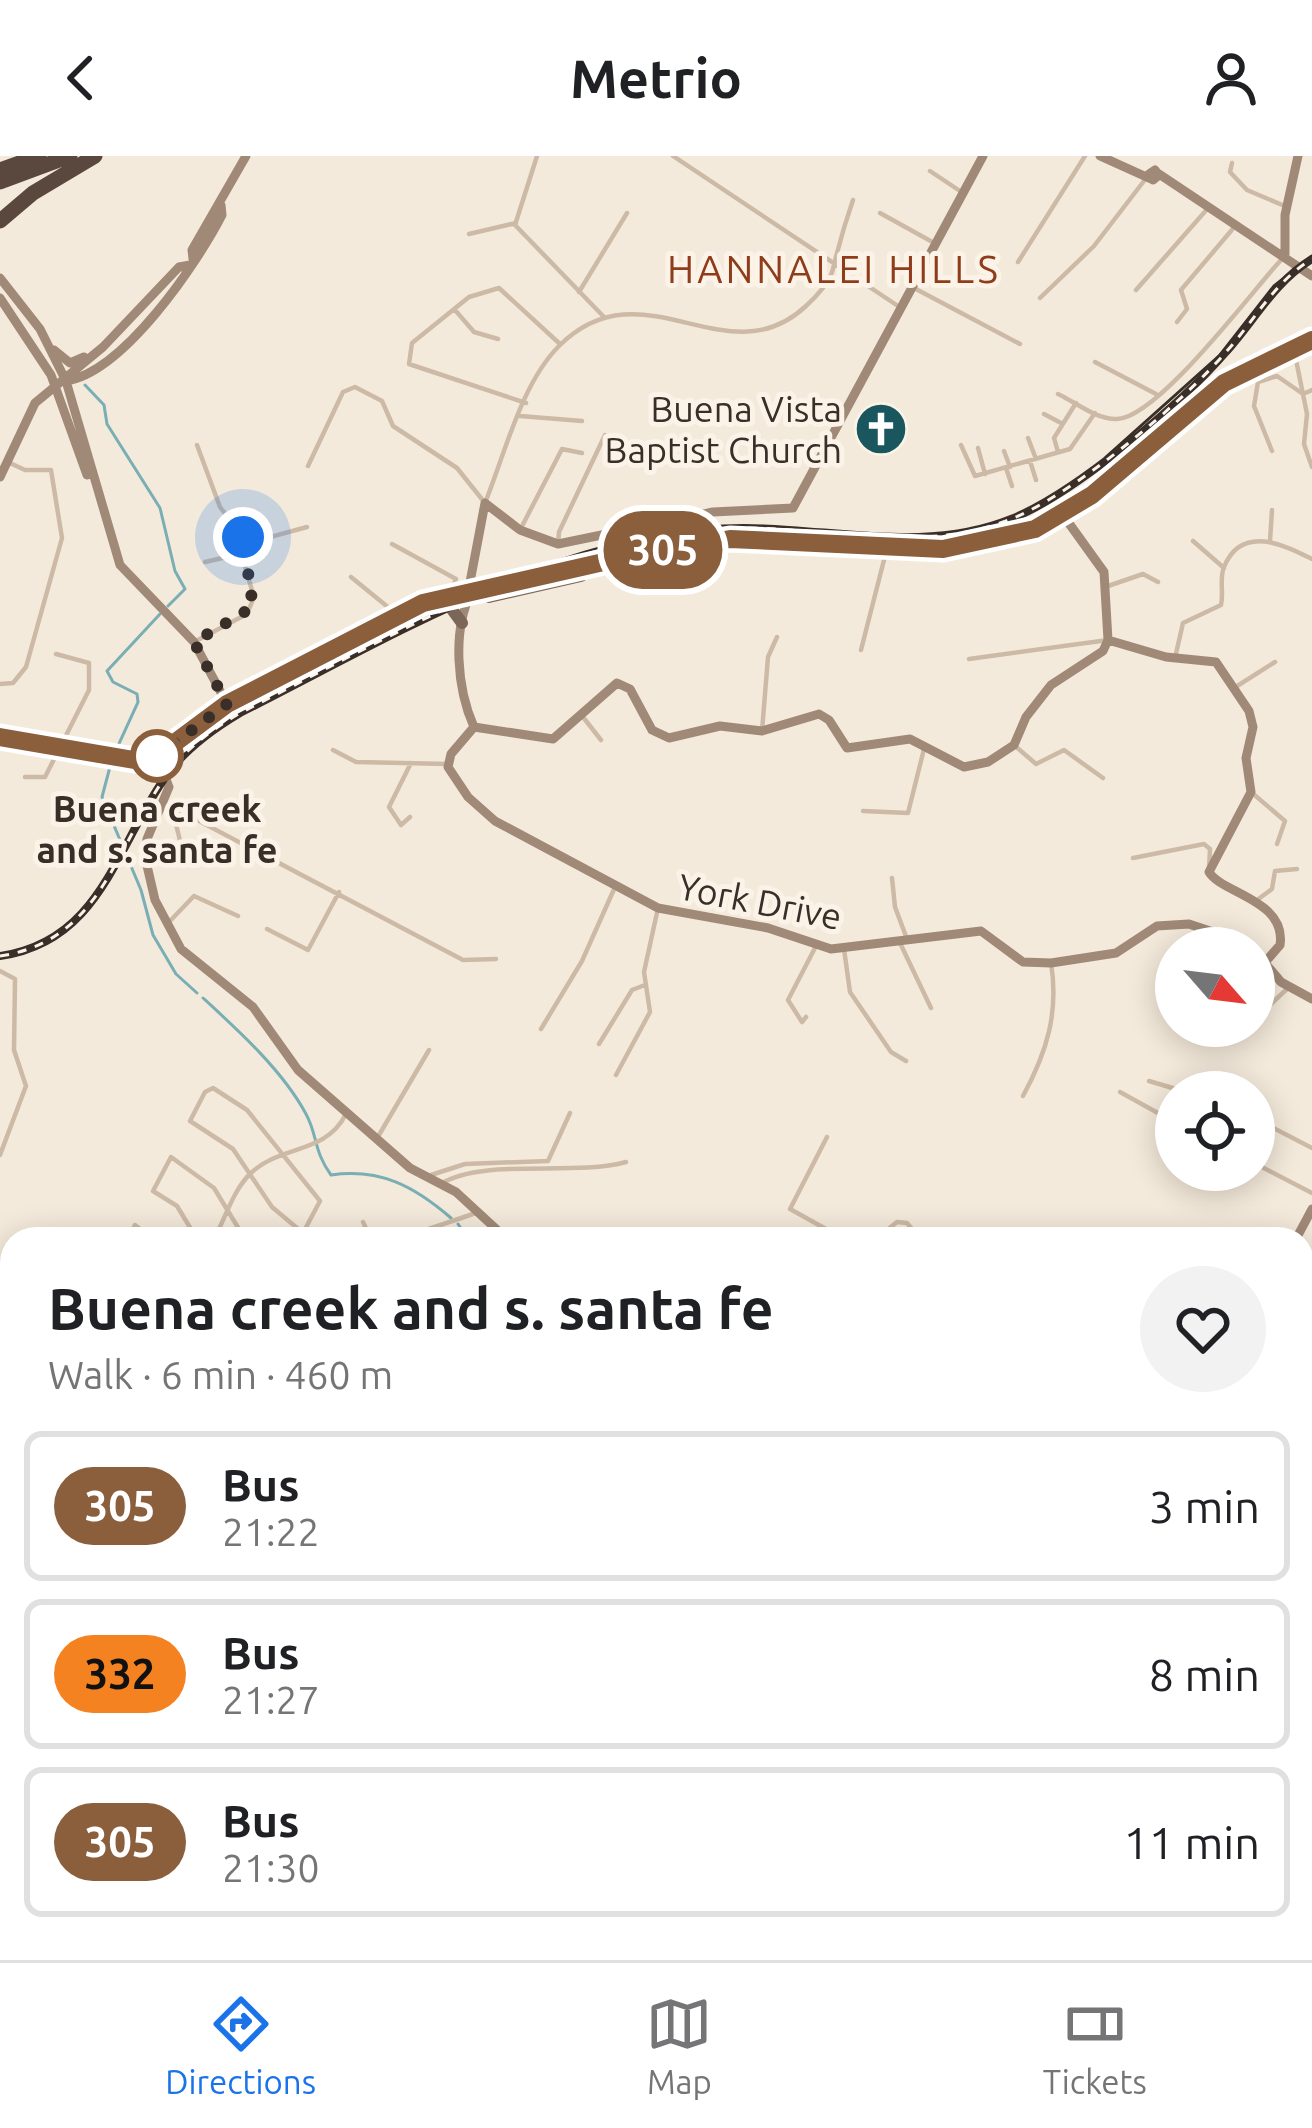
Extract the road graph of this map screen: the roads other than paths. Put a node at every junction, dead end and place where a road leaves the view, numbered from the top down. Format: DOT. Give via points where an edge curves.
graph roads {
  1 [pos="39,156"];
  2 [pos="70,156"];
  3 [pos="95,156"];
  4 [pos="246,156"];
  5 [pos="537,156"];
  6 [pos="673,156"];
  7 [pos="983,156"];
  8 [pos="1085,156"];
  9 [pos="1100,156"];
  10 [pos="1298,156"];
  11 [pos="1160,157"];
  12 [pos="1232,163"];
  13 [pos="0,170"];
  14 [pos="930,172"];
  15 [pos="1151,177"];
  16 [pos="0,182"];
  17 [pos="963,193"];
  18 [pos="853,200"];
  19 [pos="1209,207"];
  20 [pos="1287,207"];
  21 [pos="627,213"];
  22 [pos="880,213"];
  23 [pos="0,221"];
  24 [pos="516,223"];
  25 [pos="1236,225"];
  26 [pos="469,234"];
  27 [pos="935,244"];
  28 [pos="1285,255"];
  29 [pos="192,262"];
  30 [pos="1018,262"];
  31 [pos="834,268"];
  32 [pos="1312,276"];
  33 [pos="0,278"];
  34 [pos="912,287"];
  35 [pos="1136,290"];
  36 [pos="579,292"];
  37 [pos="0,298"];
  38 [pos="1040,298"];
  39 [pos="901,308"];
  40 [pos="454,309"];
  41 [pos="604,317"];
  42 [pos="1177,322"];
  43 [pos="498,338"];
  44 [pos="1312,340"];
  45 [pos="109,341"];
  46 [pos="560,344"];
  47 [pos="1020,344"];
  48 [pos="51,348"];
  49 [pos="1294,348"];
  50 [pos="1095,362"];
  51 [pos="66,381"];
  52 [pos="54,388"];
  53 [pos="1312,390"];
  54 [pos="1058,394"];
  55 [pos="1156,394"];
  56 [pos="1303,394"];
  57 [pos="526,403"];
  58 [pos="1076,403"];
  59 [pos="1095,413"];
  60 [pos="1044,414"];
  61 [pos="520,416"];
  62 [pos="582,421"];
  63 [pos="1061,423"];
  64 [pos="605,435"];
  65 [pos="1028,438"];
  66 [pos="197,445"];
  67 [pos="961,445"];
  68 [pos="978,448"];
  69 [pos="1004,451"];
  70 [pos="1273,451"];
  71 [pos="1058,452"];
  72 [pos="582,453"];
  73 [pos="1033,460"];
  74 [pos="10,463"];
  75 [pos="308,466"];
  76 [pos="1312,466"];
  77 [pos="1008,467"];
  78 [pos="986,473"];
  79 [pos="0,477"];
  80 [pos="1036,481"];
  81 [pos="1012,486"];
  82 [pos="94,489"];
  83 [pos="485,503"];
  84 [pos="1272,510"];
  85 [pos="1064,514"];
  86 [pos="308,527"];
  87 [pos="1035,529"];
  88 [pos="520,530"];
  89 [pos="477,536"];
  90 [pos="1193,541"];
  91 [pos="1270,541"];
  92 [pos="245,544"];
  93 [pos="392,544"];
  94 [pos="558,544"];
  95 [pos="242,554"];
  96 [pos="885,556"];
  97 [pos="1312,559"];
  98 [pos="205,562"];
  99 [pos="1224,568"];
  100 [pos="470,573"];
  101 [pos="351,578"];
  102 [pos="457,579"];
  103 [pos="1158,582"];
  104 [pos="1106,587"];
  105 [pos="469,594"];
  106 [pos="448,600"];
  107 [pos="397,617"];
  108 [pos="462,623"];
  109 [pos="777,637"];
  110 [pos="1108,640"];
  111 [pos="194,642"];
  112 [pos="861,650"];
  113 [pos="56,654"];
  114 [pos="1175,658"];
  115 [pos="969,659"];
  116 [pos="1275,662"];
  117 [pos="0,684"];
  118 [pos="1234,688"];
  119 [pos="227,704"];
  120 [pos="582,716"];
  121 [pos="474,728"];
  122 [pos="762,731"];
  123 [pos="0,737"];
  124 [pos="601,740"];
  125 [pos="926,744"];
  126 [pos="1014,745"];
  127 [pos="61,747"];
  128 [pos="333,750"];
  129 [pos="157,756"];
  130 [pos="411,763"];
  131 [pos="448,764"];
  132 [pos="25,778"];
  133 [pos="1103,778"];
  134 [pos="396,792"];
  135 [pos="1251,792"];
  136 [pos="169,806"];
  137 [pos="401,806"];
  138 [pos="862,811"];
  139 [pos="410,817"];
  140 [pos="1277,844"];
  141 [pos="1133,858"];
  142 [pos="186,865"];
  143 [pos="1209,869"];
  144 [pos="1298,869"];
  145 [pos="892,878"];
  146 [pos="615,886"];
  147 [pos="339,892"];
  148 [pos="1257,900"];
  149 [pos="658,908"];
  150 [pos="238,916"];
  151 [pos="166,925"];
  152 [pos="267,928"];
  153 [pos="1155,931"];
  154 [pos="903,939"];
  155 [pos="1275,945"];
  156 [pos="817,946"];
  157 [pos="844,949"];
  158 [pos="496,959"];
  159 [pos="1051,963"];
  160 [pos="0,970"];
  161 [pos="1275,971"];
  162 [pos="645,985"];
  163 [pos="1288,988"];
  164 [pos="1275,1000"];
  165 [pos="1312,1000"];
  166 [pos="931,1008"];
  167 [pos="806,1017"];
  168 [pos="541,1029"];
  169 [pos="599,1044"];
  170 [pos="430,1051"];
  171 [pos="907,1061"];
  172 [pos="616,1076"];
  173 [pos="1149,1081"];
  174 [pos="1155,1082"];
  175 [pos="1120,1092"];
  176 [pos="1023,1096"];
  177 [pos="349,1109"];
  178 [pos="1155,1111"];
  179 [pos="570,1113"];
  180 [pos="1275,1129"];
  181 [pos="379,1135"];
  182 [pos="827,1137"];
  183 [pos="1312,1148"];
  184 [pos="285,1154"];
  185 [pos="0,1155"];
  186 [pos="626,1162"];
  187 [pos="250,1174"];
  188 [pos="1275,1174"];
  189 [pos="426,1178"];
  190 [pos="440,1184"];
  191 [pos="1312,1193"];
  192 [pos="476,1213"];
  193 [pos="228,1214"];
  194 [pos="363,1222"];
  195 [pos="190,1227"];
  196 [pos="221,1227"];
  197 [pos="237,1227"];
  198 [pos="294,1227"];
  199 [pos="306,1227"];
  200 [pos="365,1227"];
  201 [pos="435,1227"];
  202 [pos="493,1227"];
  203 [pos="822,1227"];
  1 -- 13 [label="highway"];
  2 -- 16 [label="highway"];
  3 -- 23 [label="highway"];
  4 -- 29 [label="street"];
  5 -- 24 [label="street"];
  6 -- 31 [label="street"];
  7 -- 17 [label="street"];
  8 -- 30 [label="street"];
  9 -- 15 [label="street"];
  10 -- 20 [label="street"];
  11 -- 15 [label="street"];
  12 -- 20 [label="street" via="1240,184"];
  14 -- 17 [label="street"];
  15 -- 19 [label="street"];
  15 -- 38 [label="street"];
  17 -- 27 [label="street"];
  18 -- 31 [label="street"];
  19 -- 25 [label="street"];
  19 -- 35 [label="street"];
  20 -- 28 [label="street"];
  21 -- 36 [label="street"];
  22 -- 27 [label="street"];
  24 -- 26 [label="street"];
  24 -- 36 [label="street"];
  25 -- 28 [label="street"];
  25 -- 42 [label="street" via="1181,290 1187,309"];
  27 -- 34 [label="street"];
  28 -- 32 [label="street"];
  28 -- 55 [label="street" via="1213,344"];
  29 -- 45 [label="street"];
  29 -- 51 [label="street" via="182,284 111,355"];
  31 -- 39 [label="street"];
  31 -- 41 [label="street" via="798,313 763,331 717,332 650,312"];
  33 -- 48 [label="street"];
  34 -- 39 [label="street"];
  34 -- 47 [label="street"];
  36 -- 41 [label="street"];
  37 -- 52 [label="street" via="32,339"];
  39 -- 94 [label="street" via="793,508 713,512"];
  40 -- 43 [label="street" via="474,332"];
  40 -- 46 [label="street" via="499,288"];
  40 -- 57 [label="street" via="418,335 409,364"];
  41 -- 46 [label="street"];
  44 -- 49 [label="main road"];
  45 -- 48 [label="street" via="70,364"];
  45 -- 51 [label="street"];
  46 -- 57 [label="street"];
  48 -- 51 [label="street"];
  49 -- 56 [label="street"];
  49 -- 85 [label="main road" via="1224,383"];
  50 -- 55 [label="street"];
  51 -- 52 [label="street"];
  51 -- 82 [label="street"];
  52 -- 74 [label="street" via="35,403"];
  52 -- 82 [label="street"];
  53 -- 56 [label="street"];
  54 -- 58 [label="street"];
  55 -- 59 [label="street" via="1117,419"];
  56 -- 70 [label="street" via="1277,376 1258,382 1254,406"];
  56 -- 76 [label="street"];
  57 -- 61 [label="street"];
  58 -- 59 [label="street"];
  58 -- 63 [label="street"];
  59 -- 71 [label="street" via="1077,445"];
  60 -- 63 [label="street"];
  61 -- 62 [label="street"];
  61 -- 83 [label="street"];
  63 -- 71 [label="street"];
  64 -- 94 [label="street"];
  65 -- 73 [label="street"];
  66 -- 92 [label="street" via="220,507"];
  67 -- 78 [label="street" via="970,474"];
  68 -- 78 [label="street"];
  69 -- 77 [label="street"];
  71 -- 73 [label="street"];
  72 -- 88 [label="street" via="562,449"];
  73 -- 77 [label="street"];
  73 -- 80 [label="street"];
  74 -- 79 [label="street"];
  74 -- 117 [label="street" via="51,470 62,538 26,668"];
  75 -- 83 [label="street" via="343,392 355,387 382,401 392,426 458,468"];
  77 -- 78 [label="street"];
  77 -- 81 [label="street"];
  82 -- 111 [label="street" via="119,565"];
  83 -- 88 [label="street"];
  83 -- 89 [label="street"];
  84 -- 91 [label="street"];
  85 -- 87 [label="main road"];
  85 -- 104 [label="street" via="1102,565"];
  86 -- 92 [label="street"];
  87 -- 96 [label="main road" via="977,551"];
  87 -- 105 [label="main road" via="925,550 714,541"];
  88 -- 94 [label="street"];
  89 -- 100 [label="street"];
  89 -- 105 [label="street"];
  90 -- 99 [label="street"];
  91 -- 97 [label="street"];
  91 -- 99 [label="street" via="1243,546"];
  92 -- 95 [label="street"];
  93 -- 102 [label="street"];
  95 -- 98 [label="street"];
  95 -- 111 [label="street" via="253,607"];
  96 -- 105 [label="main road" via="722,547"];
  96 -- 112 [label="street"];
  99 -- 114 [label="street" via="1221,604 1183,623"];
  100 -- 102 [label="street"];
  100 -- 105 [label="street"];
  101 -- 107 [label="street"];
  102 -- 106 [label="street"];
  103 -- 104 [label="street" via="1143,574"];
  104 -- 110 [label="street"];
  105 -- 106 [label="main road"];
  105 -- 108 [label="street"];
  106 -- 107 [label="main road"];
  106 -- 108 [label="main road"];
  107 -- 119 [label="main road"];
  108 -- 121 [label="street" via="463,696"];
  109 -- 122 [label="street"];
  110 -- 114 [label="street"];
  110 -- 115 [label="street"];
  110 -- 126 [label="street" via="1092,661 1051,685"];
  111 -- 119 [label="street"];
  113 -- 127 [label="street" via="92,666 89,691"];
  114 -- 118 [label="street" via="1216,662"];
  116 -- 118 [label="street"];
  118 -- 135 [label="street" via="1253,727 1246,758"];
  119 -- 129 [label="main road"];
  120 -- 121 [label="street" via="544,740"];
  120 -- 122 [label="street" via="617,683 630,688 660,736 720,726"];
  120 -- 124 [label="street"];
  121 -- 131 [label="street"];
  122 -- 125 [label="street" via="819,714 847,748 900,738"];
  123 -- 127 [label="main road"];
  125 -- 126 [label="street" via="964,767"];
  125 -- 138 [label="street" via="908,813"];
  126 -- 133 [label="street" via="1036,764 1064,750"];
  127 -- 129 [label="main road" via="134,760"];
  127 -- 132 [label="street" via="45,777"];
  128 -- 130 [label="street" via="356,762"];
  129 -- 136 [label="street" via="169,779"];
  130 -- 131 [label="street"];
  130 -- 134 [label="street"];
  131 -- 146 [label="street, York Drive" via="488,816"];
  134 -- 137 [label="street"];
  134 -- 139 [label="street" via="390,808 401,825"];
  135 -- 140 [label="street" via="1285,821"];
  135 -- 143 [label="street"];
  136 -- 142 [label="street"];
  136 -- 147 [label="street"];
  136 -- 151 [label="street" via="149,833 145,857"];
  141 -- 143 [label="street" via="1204,844"];
  143 -- 148 [label="street" via="1217,883"];
  144 -- 148 [label="street" via="1275,871 1272,890"];
  145 -- 154 [label="street"];
  146 -- 149 [label="street, York Drive"];
  146 -- 168 [label="street"];
  147 -- 152 [label="street" via="308,950"];
  147 -- 158 [label="street" via="467,962"];
  148 -- 155 [label="street" via="1281,933"];
  149 -- 156 [label="street, York Drive" via="768,928"];
  149 -- 162 [label="street"];
  150 -- 151 [label="street" via="194,896"];
  151 -- 177 [label="street" via="191,961 256,1010 291,1063"];
  153 -- 159 [label="street, York Drive" via="1116,953"];
  154 -- 157 [label="street, York Drive"];
  154 -- 159 [label="street, York Drive" via="981,931 1023,962"];
  154 -- 166 [label="street"];
  156 -- 157 [label="street, York Drive"];
  156 -- 167 [label="street" via="788,1000 802,1022"];
  157 -- 171 [label="street" via="850,992 891,1052"];
  159 -- 176 [label="street" via="1051,1032"];
  160 -- 185 [label="street" via="15,979 14,1050 26,1086"];
  161 -- 163 [label="street, York Drive"];
  162 -- 169 [label="street" via="632,990"];
  162 -- 172 [label="street" via="650,1012"];
  163 -- 164 [label="street"];
  163 -- 165 [label="street, York Drive"];
  170 -- 181 [label="street"];
  173 -- 174 [label="street"];
  175 -- 178 [label="street"];
  177 -- 181 [label="street"];
  177 -- 184 [label="street" via="333,1135"];
  179 -- 189 [label="street" via="548,1161 466,1164"];
  180 -- 183 [label="street"];
  181 -- 189 [label="street"];
  182 -- 203 [label="street" via="790,1209"];
  184 -- 187 [label="street"];
  184 -- 187 [label="street" via="247,1110 207,1090 190,1121 233,1149"];
  184 -- 199 [label="street" via="320,1201"];
  186 -- 190 [label="street"];
  187 -- 193 [label="street"];
  187 -- 198 [label="street"];
  188 -- 191 [label="street"];
  189 -- 190 [label="street"];
  190 -- 192 [label="street"];
  192 -- 201 [label="street"];
  192 -- 202 [label="street"];
  193 -- 195 [label="street" via="207,1180 171,1157 153,1191 177,1206"];
  193 -- 196 [label="street"];
  193 -- 197 [label="street"];
  194 -- 200 [label="street"];
}
